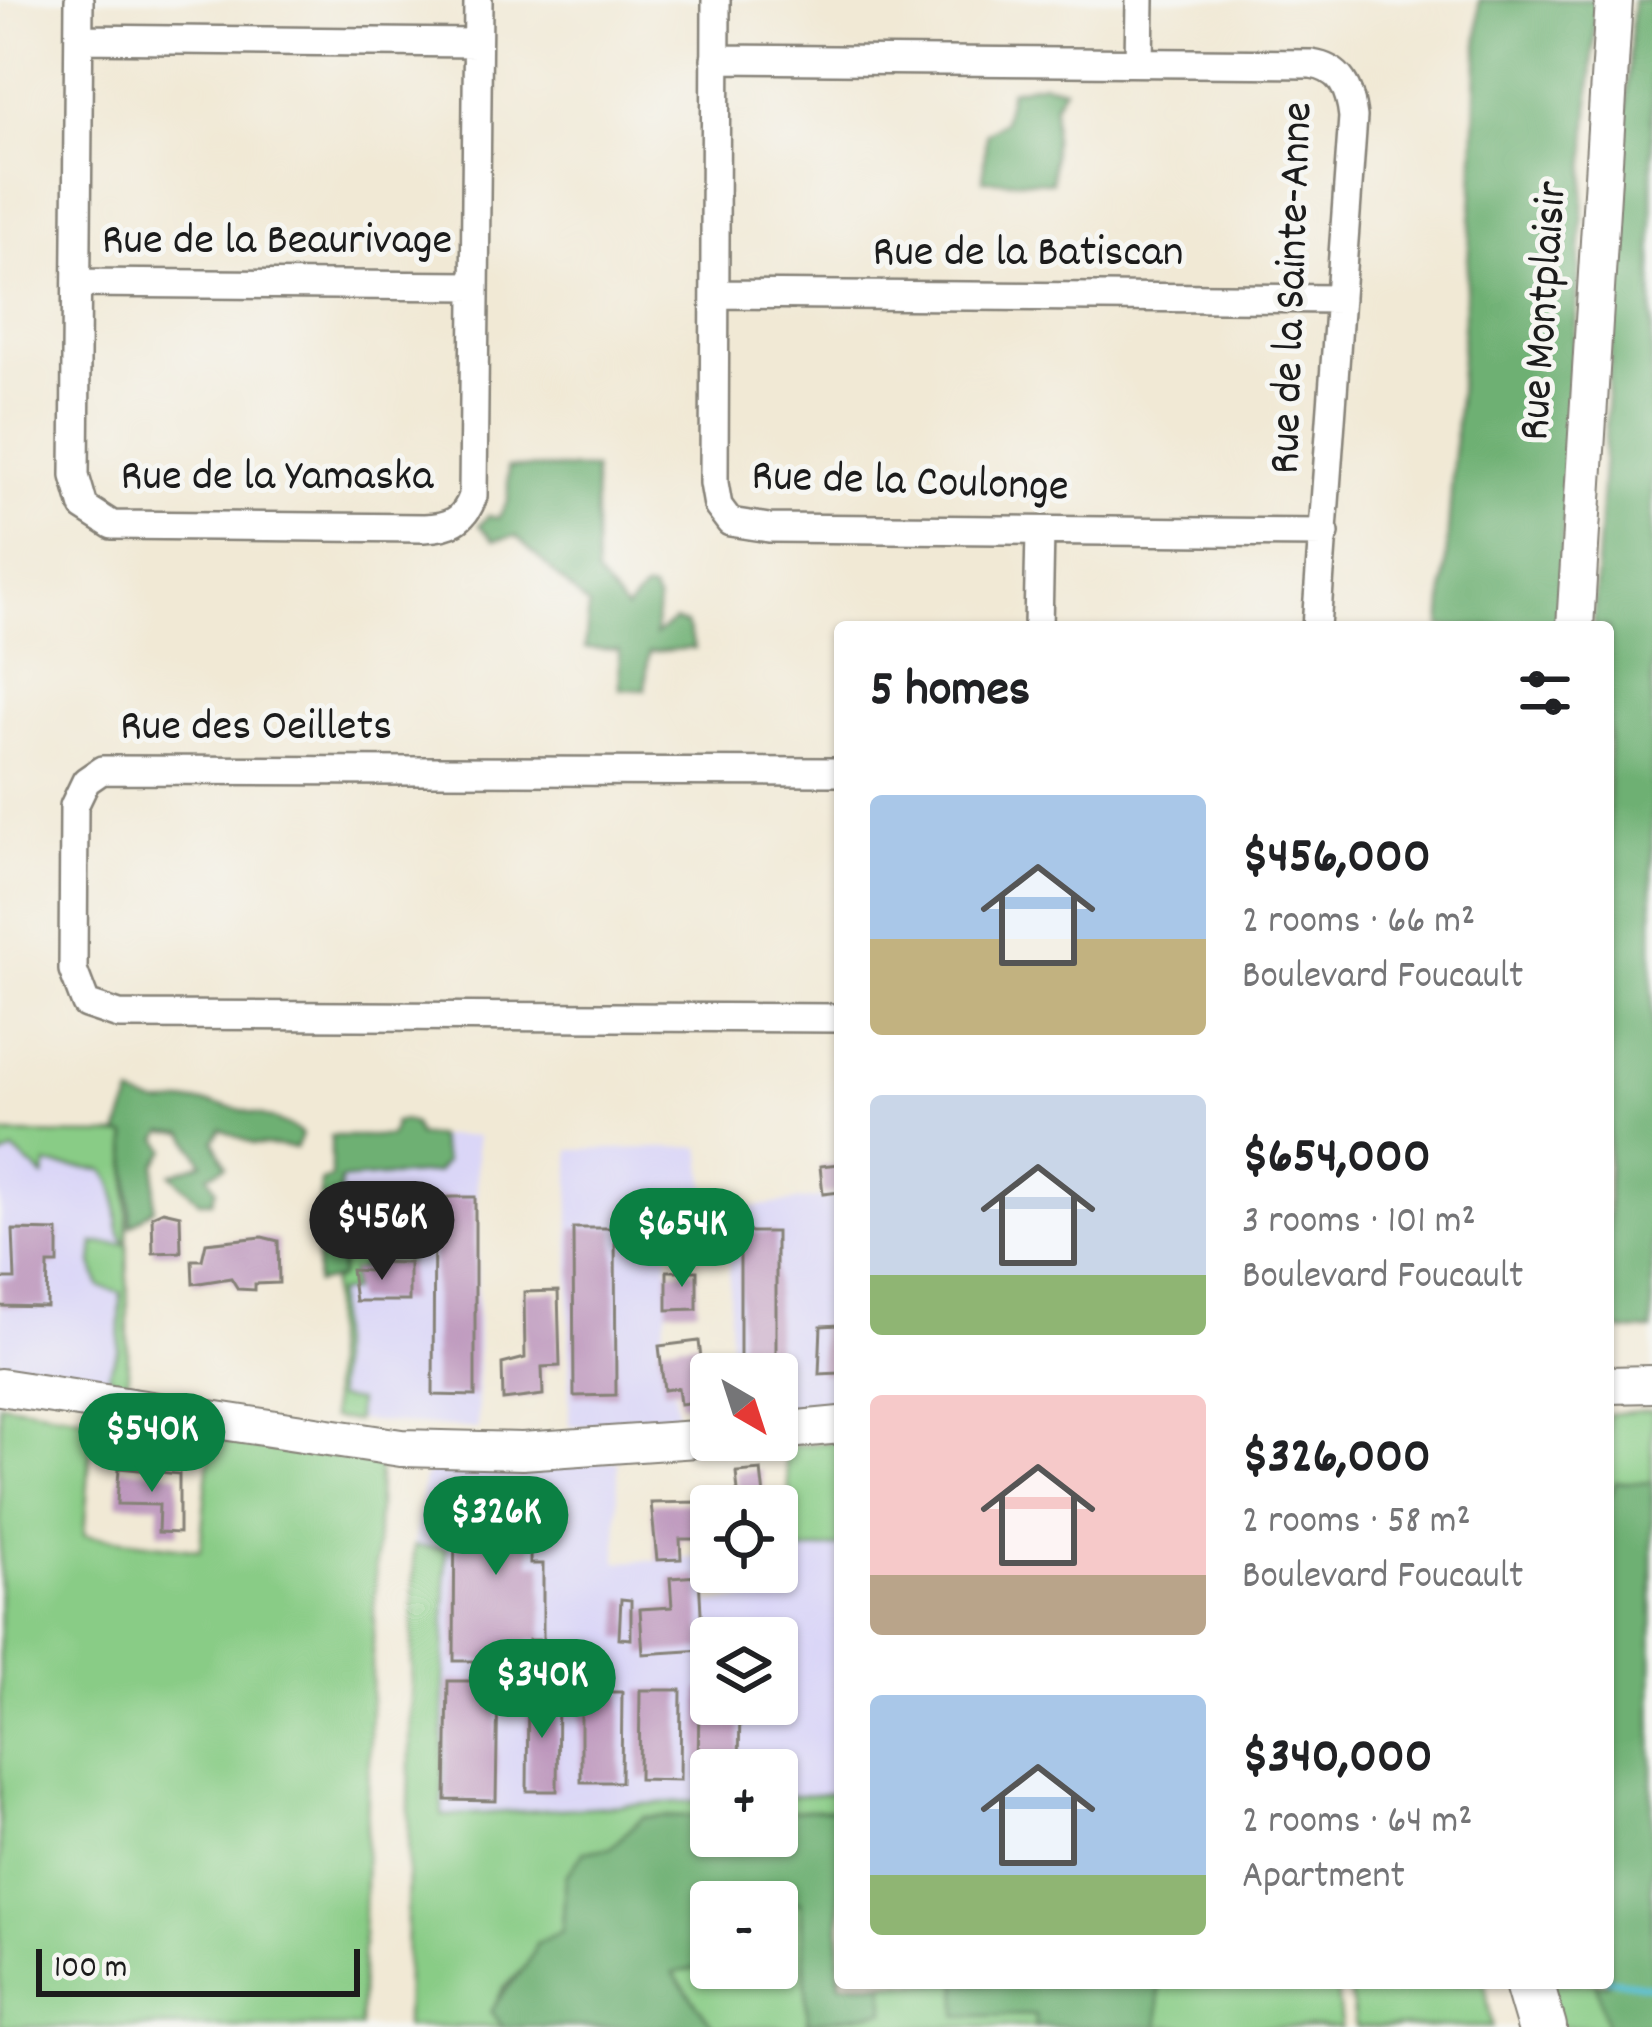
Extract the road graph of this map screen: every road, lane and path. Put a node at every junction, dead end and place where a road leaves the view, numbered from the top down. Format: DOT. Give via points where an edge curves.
graph roads {
  1 [pos="79,0"];
  2 [pos="478,0"];
  3 [pos="716,0"];
  4 [pos="1140,0"];
  5 [pos="1614,0"];
  6 [pos="79,39"];
  7 [pos="477,44"];
  8 [pos="716,59"];
  9 [pos="1139,62"];
  10 [pos="78,284"];
  11 [pos="475,286"];
  12 [pos="716,294"];
  13 [pos="1340,298"];
  14 [pos="1040,531"];
  15 [pos="1325,532"];
  16 [pos="1038,621"];
  17 [pos="1317,621"];
  18 [pos="1575,621"];
  19 [pos="834,772"];
  20 [pos="834,1018"];
  21 [pos="1652,1384"];
  22 [pos="1614,1385"];
  23 [pos="0,1388"];
  24 [pos="834,1426"];
  25 [pos="798,1430"];
  26 [pos="690,1439"];
  27 [pos="1509,1989"];
  28 [pos="1531,1989"];
  29 [pos="1512,2027"];
  30 [pos="1542,2027"];
  1 -- 6 [label="street, Rue de la Yamaska"];
  2 -- 7 [label="street, Rue de la Yamaska"];
  3 -- 8 [label="street, Rue de la Coulonge"];
  4 -- 9 [label="street"];
  5 -- 18 [label="street, Rue Montplaisir"];
  6 -- 7 [label="street"];
  6 -- 10 [label="street, Rue de la Yamaska"];
  7 -- 11 [label="street, Rue de la Yamaska"];
  8 -- 9 [label="street, Rue de la Sainte-Anne"];
  8 -- 12 [label="street, Rue de la Coulonge"];
  9 -- 13 [label="street, Rue de la Sainte-Anne" via="1324,65 1343,80 1353,117"];
  10 -- 11 [label="street, Rue de la Beaurivage"];
  10 -- 11 [label="street, Rue de la Yamaska" via="76,487 92,515 112,525 424,528 451,525 473,496"];
  12 -- 13 [label="street, Rue de la Batiscan"];
  12 -- 14 [label="street, Rue de la Coulonge" via="714,482 730,522"];
  13 -- 15 [label="street, Rue de la Sainte-Anne"];
  14 -- 15 [label="street, Rue de la Coulonge"];
  14 -- 16 [label="street"];
  15 -- 17 [label="street, Rue de la Sainte-Anne"];
  19 -- 20 [label="street, Rue des Oeillets" via="102,770 74,806 73,970 86,1004 119,1015"];
  21 -- 22 [label="street"];
  23 -- 26 [label="street" via="401,1448"];
  24 -- 25 [label="street"];
  27 -- 29 [label="highway"];
  28 -- 30 [label="highway"];
}
